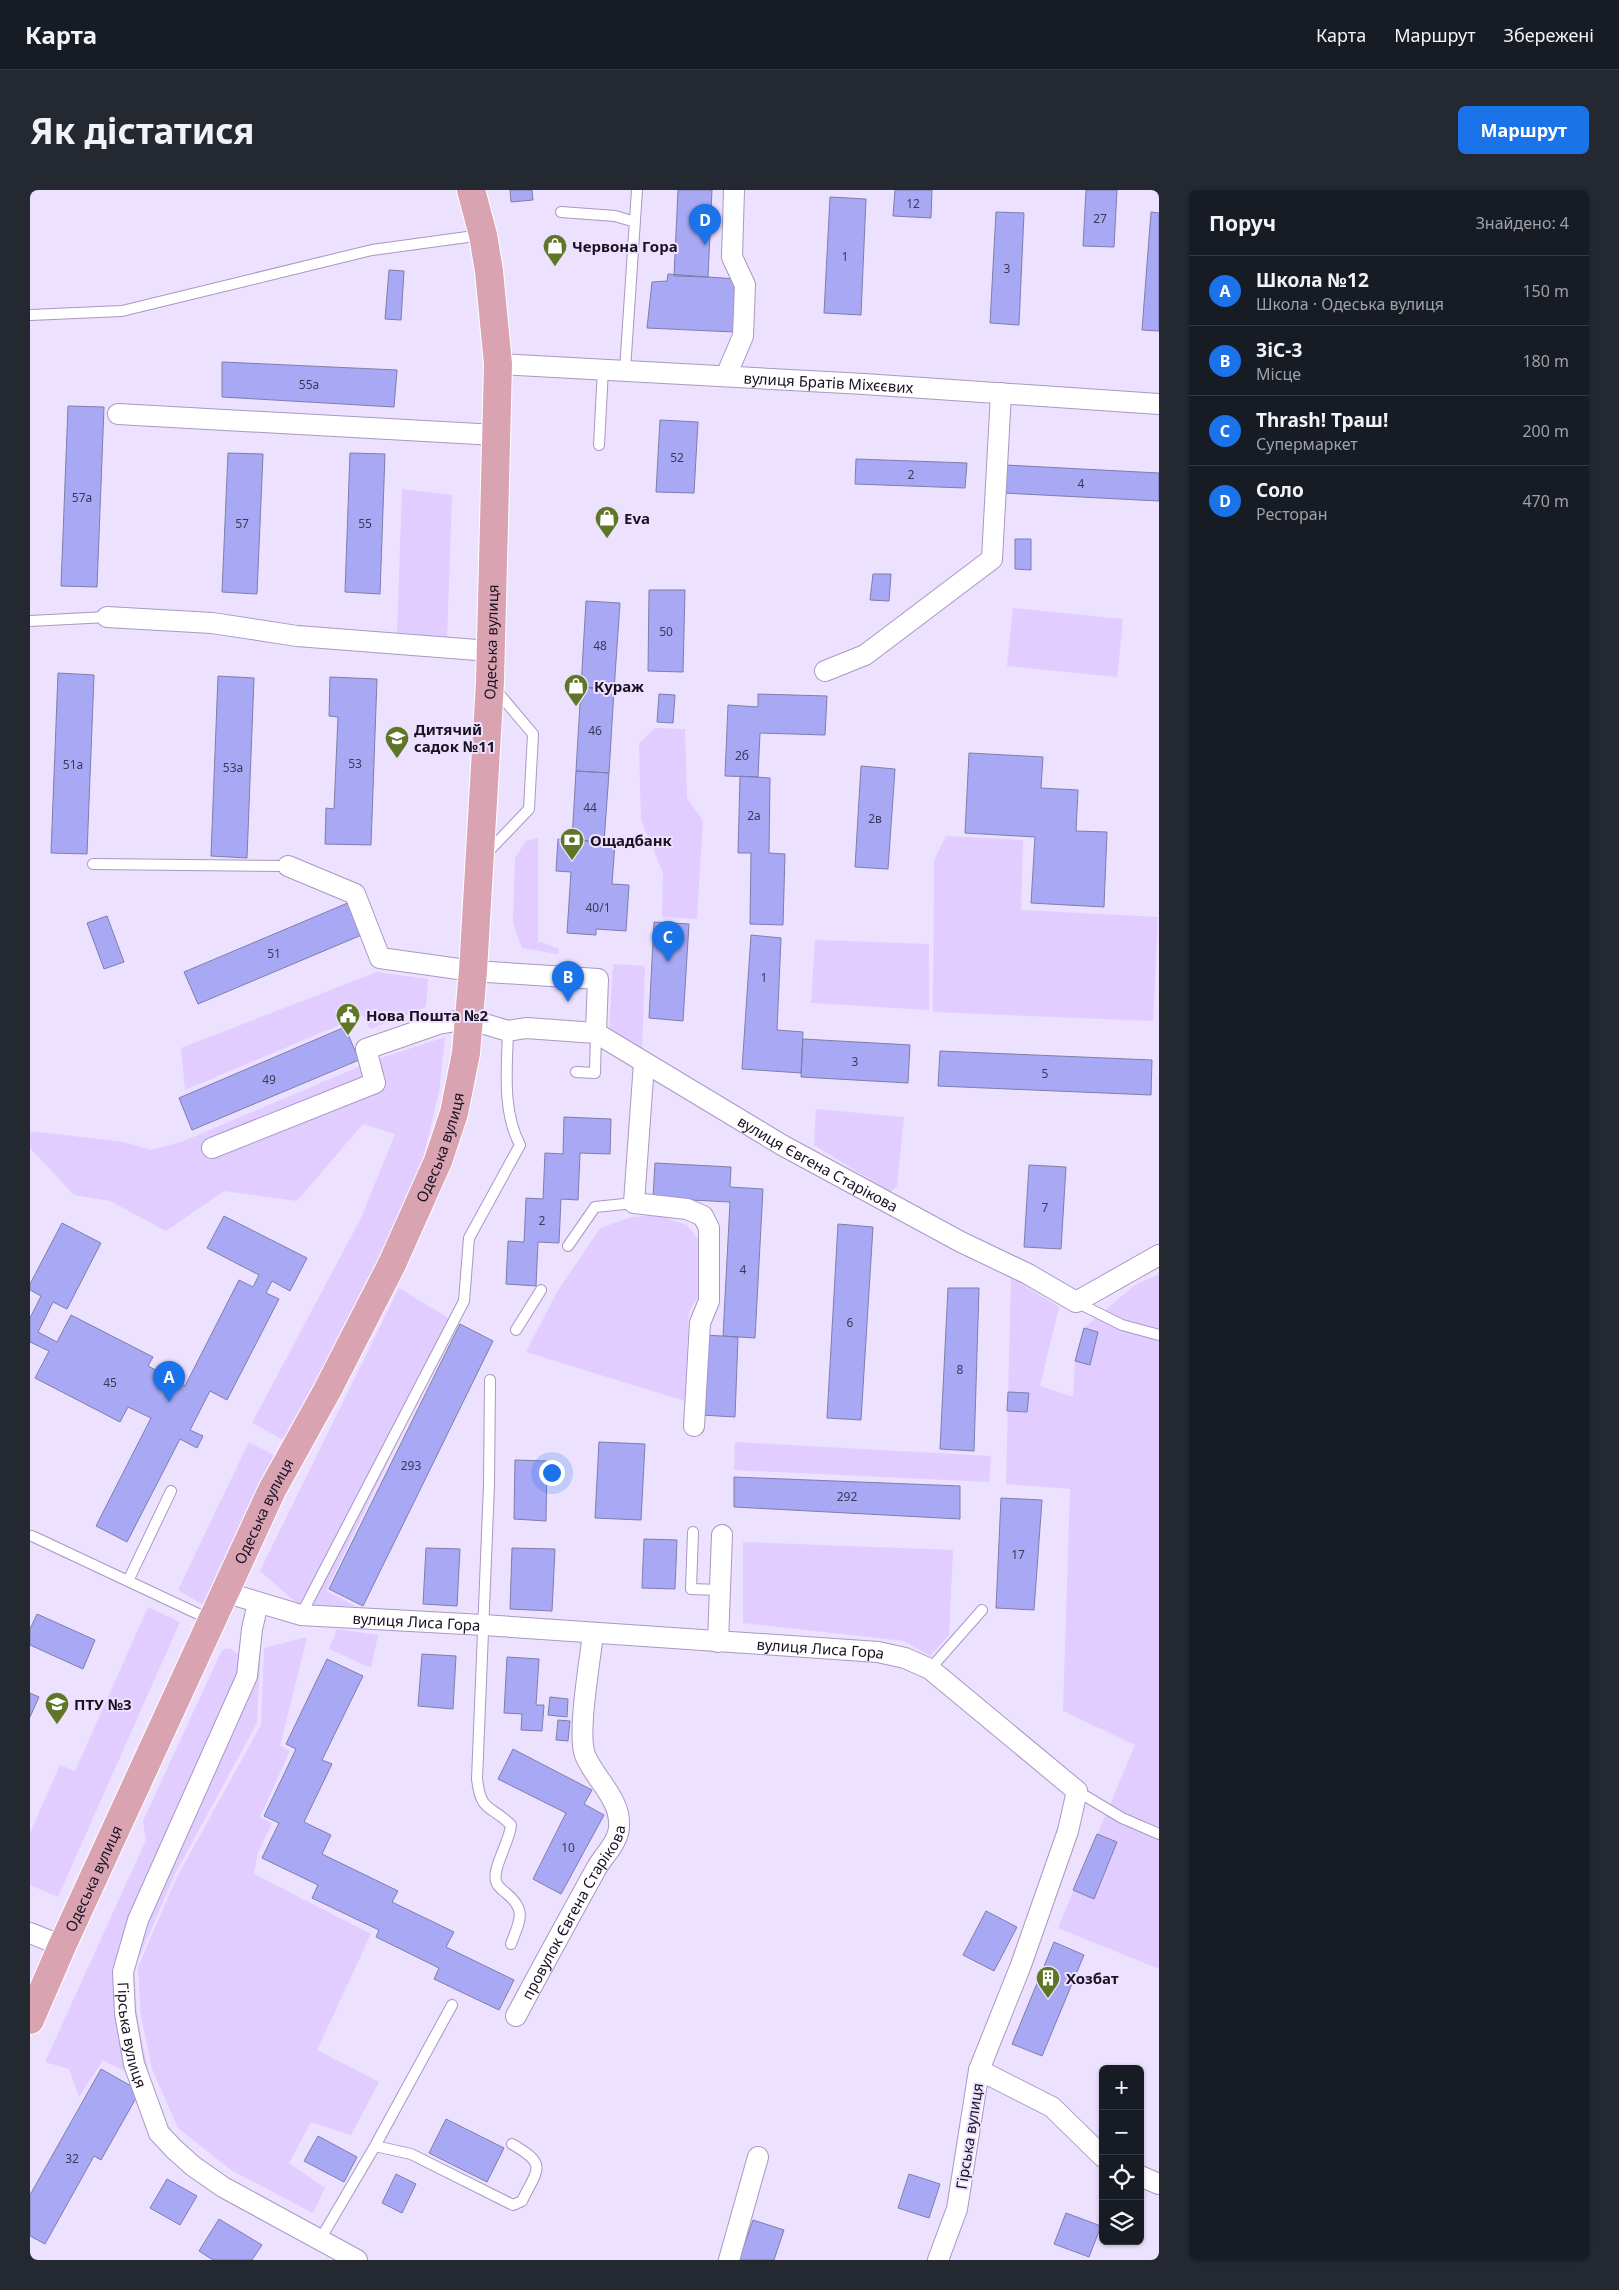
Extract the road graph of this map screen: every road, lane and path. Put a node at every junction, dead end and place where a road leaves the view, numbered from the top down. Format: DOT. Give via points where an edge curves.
graph roads {
  1 [pos="471,190"];
  2 [pos="636,190"];
  3 [pos="734,190"];
  4 [pos="561,212"];
  5 [pos="634,222"];
  6 [pos="483,235"];
  7 [pos="30,316"];
  8 [pos="498,364"];
  9 [pos="602,369"];
  10 [pos="625,370"];
  11 [pos="726,376"];
  12 [pos="1001,393"];
  13 [pos="1159,404"];
  14 [pos="118,414"];
  15 [pos="496,435"];
  16 [pos="599,446"];
  17 [pos="107,617"];
  18 [pos="30,621"];
  19 [pos="490,651"];
  20 [pos="825,671"];
  21 [pos="490,682"];
  22 [pos="479,861"];
  23 [pos="93,864"];
  24 [pos="288,866"];
  25 [pos="473,970"];
  26 [pos="468,1019"];
  27 [pos="508,1031"];
  28 [pos="596,1033"];
  29 [pos="644,1063"];
  30 [pos="576,1072"];
  31 [pos="212,1148"];
  32 [pos="634,1203"];
  33 [pos="568,1246"];
  34 [pos="1159,1256"];
  35 [pos="541,1290"];
  36 [pos="1076,1302"];
  37 [pos="516,1330"];
  38 [pos="1159,1335"];
  39 [pos="490,1380"];
  40 [pos="694,1426"];
  41 [pos="171,1491"];
  42 [pos="693,1532"];
  43 [pos="722,1535"];
  44 [pos="32,1536"];
  45 [pos="128,1581"];
  46 [pos="720,1590"];
  47 [pos="224,1592"];
  48 [pos="258,1603"];
  49 [pos="982,1610"];
  50 [pos="301,1615"];
  51 [pos="212,1621"];
  52 [pos="483,1625"];
  53 [pos="593,1634"];
  54 [pos="718,1642"];
  55 [pos="930,1669"];
  56 [pos="1077,1791"];
  57 [pos="1159,1834"];
  58 [pos="30,1933"];
  59 [pos="511,1944"];
  60 [pos="62,1946"];
  61 [pos="452,2004"];
  62 [pos="516,2016"];
  63 [pos="30,2020"];
  64 [pos="979,2070"];
  65 [pos="512,2144"];
  66 [pos="375,2146"];
  67 [pos="1101,2155"];
  68 [pos="758,2158"];
  69 [pos="1144,2178"];
  70 [pos="1159,2184"];
  71 [pos="321,2238"];
  72 [pos="357,2260"];
  73 [pos="729,2260"];
  74 [pos="938,2260"];
  1 -- 6 [label="main road, Одеська вулиця"];
  2 -- 5 [label="lane"];
  3 -- 11 [label="street" via="732,257 745,285 743,336"];
  4 -- 5 [label="lane" via="615,216"];
  5 -- 10 [label="lane"];
  6 -- 7 [label="lane" via="372,250 122,311"];
  6 -- 8 [label="main road, Одеська вулиця"];
  8 -- 9 [label="street, вулиця Братів Міхєєвих"];
  8 -- 15 [label="main road, Одеська вулиця"];
  9 -- 10 [label="street, вулиця Братів Міхєєвих"];
  9 -- 16 [label="lane"];
  10 -- 11 [label="street, вулиця Братів Міхєєвих"];
  11 -- 12 [label="street, вулиця Братів Міхєєвих"];
  12 -- 13 [label="street, вулиця Братів Міхєєвих"];
  12 -- 20 [label="street" via="992,559 865,655"];
  14 -- 15 [label="street"];
  15 -- 19 [label="main road, Одеська вулиця"];
  17 -- 18 [label="lane"];
  17 -- 19 [label="street"];
  19 -- 21 [label="main road, Одеська вулиця"];
  21 -- 22 [label="main road, Одеська вулиця"];
  21 -- 22 [label="lane" via="533,734 530,800 529,809"];
  22 -- 25 [label="main road, Одеська вулиця"];
  23 -- 24 [label="lane"];
  24 -- 25 [label="street" via="355,894 380,958"];
  25 -- 26 [label="main road, Одеська вулиця"];
  25 -- 28 [label="street" via="598,979"];
  26 -- 27 [label="street, вулиця Євгена Старікова"];
  26 -- 31 [label="street" via="438,1024 366,1049 375,1083"];
  26 -- 47 [label="main road, Одеська вулиця" via="466,1052 454,1113 420,1204 331,1382 272,1490"];
  27 -- 28 [label="street, вулиця Євгена Старікова" via="526,1028"];
  27 -- 50 [label="lane" via="506,1089 513,1132 520,1145 470,1238 464,1301"];
  28 -- 29 [label="street, вулиця Євгена Старікова"];
  28 -- 30 [label="lane" via="594,1073"];
  29 -- 32 [label="street"];
  29 -- 36 [label="street, вулиця Євгена Старікова" via="782,1145"];
  32 -- 33 [label="lane" via="595,1206"];
  32 -- 40 [label="street" via="687,1209 703,1216 709,1228 709,1301 700,1323"];
  34 -- 36 [label="street"];
  35 -- 37 [label="lane"];
  36 -- 38 [label="lane" via="1122,1325"];
  39 -- 52 [label="lane"];
  41 -- 45 [label="lane"];
  42 -- 46 [label="lane" via="691,1589"];
  43 -- 46 [label="street"];
  44 -- 45 [label="lane"];
  45 -- 51 [label="lane"];
  46 -- 54 [label="street"];
  47 -- 48 [label="street, вулиця Лиса Гора"];
  47 -- 51 [label="main road, Одеська вулиця"];
  48 -- 50 [label="street, вулиця Лиса Гора"];
  48 -- 71 [label="street, Гірська вулиця" via="247,1676 138,1920 123,1972 124,2013 134,2064 159,2133 193,2166 223,2187"];
  49 -- 55 [label="lane"];
  50 -- 52 [label="street, вулиця Лиса Гора"];
  51 -- 60 [label="main road, Одеська вулиця"];
  52 -- 53 [label="street, вулиця Лиса Гора"];
  52 -- 59 [label="lane" via="477,1779 480,1798 486,1807 511,1825 511,1835 495,1874 499,1887 516,1900 520,1908 521,1916"];
  53 -- 54 [label="street, вулиця Лиса Гора"];
  53 -- 62 [label="street, провулок Євгена Старікова" via="582,1734 585,1754 611,1800 619,1826 614,1841"];
  54 -- 55 [label="street, вулиця Лиса Гора" via="878,1652 905,1658"];
  55 -- 56 [label="street, вулиця Лиса Гора"];
  56 -- 57 [label="lane" via="1122,1818"];
  56 -- 64 [label="street" via="1068,1831 1021,1965"];
  58 -- 60 [label="street"];
  60 -- 63 [label="main road, Одеська вулиця"];
  61 -- 66 [label="lane"];
  64 -- 67 [label="street, Гірська вулиця" via="1052,2107"];
  64 -- 74 [label="street, Гірська вулиця" via="957,2210"];
  65 -- 66 [label="lane" via="531,2155 538,2169 522,2201 513,2204 411,2154"];
  66 -- 71 [label="lane"];
  68 -- 73 [label="street"];
  69 -- 70 [label="street"];
  71 -- 72 [label="street, Гірська вулиця"];
}
